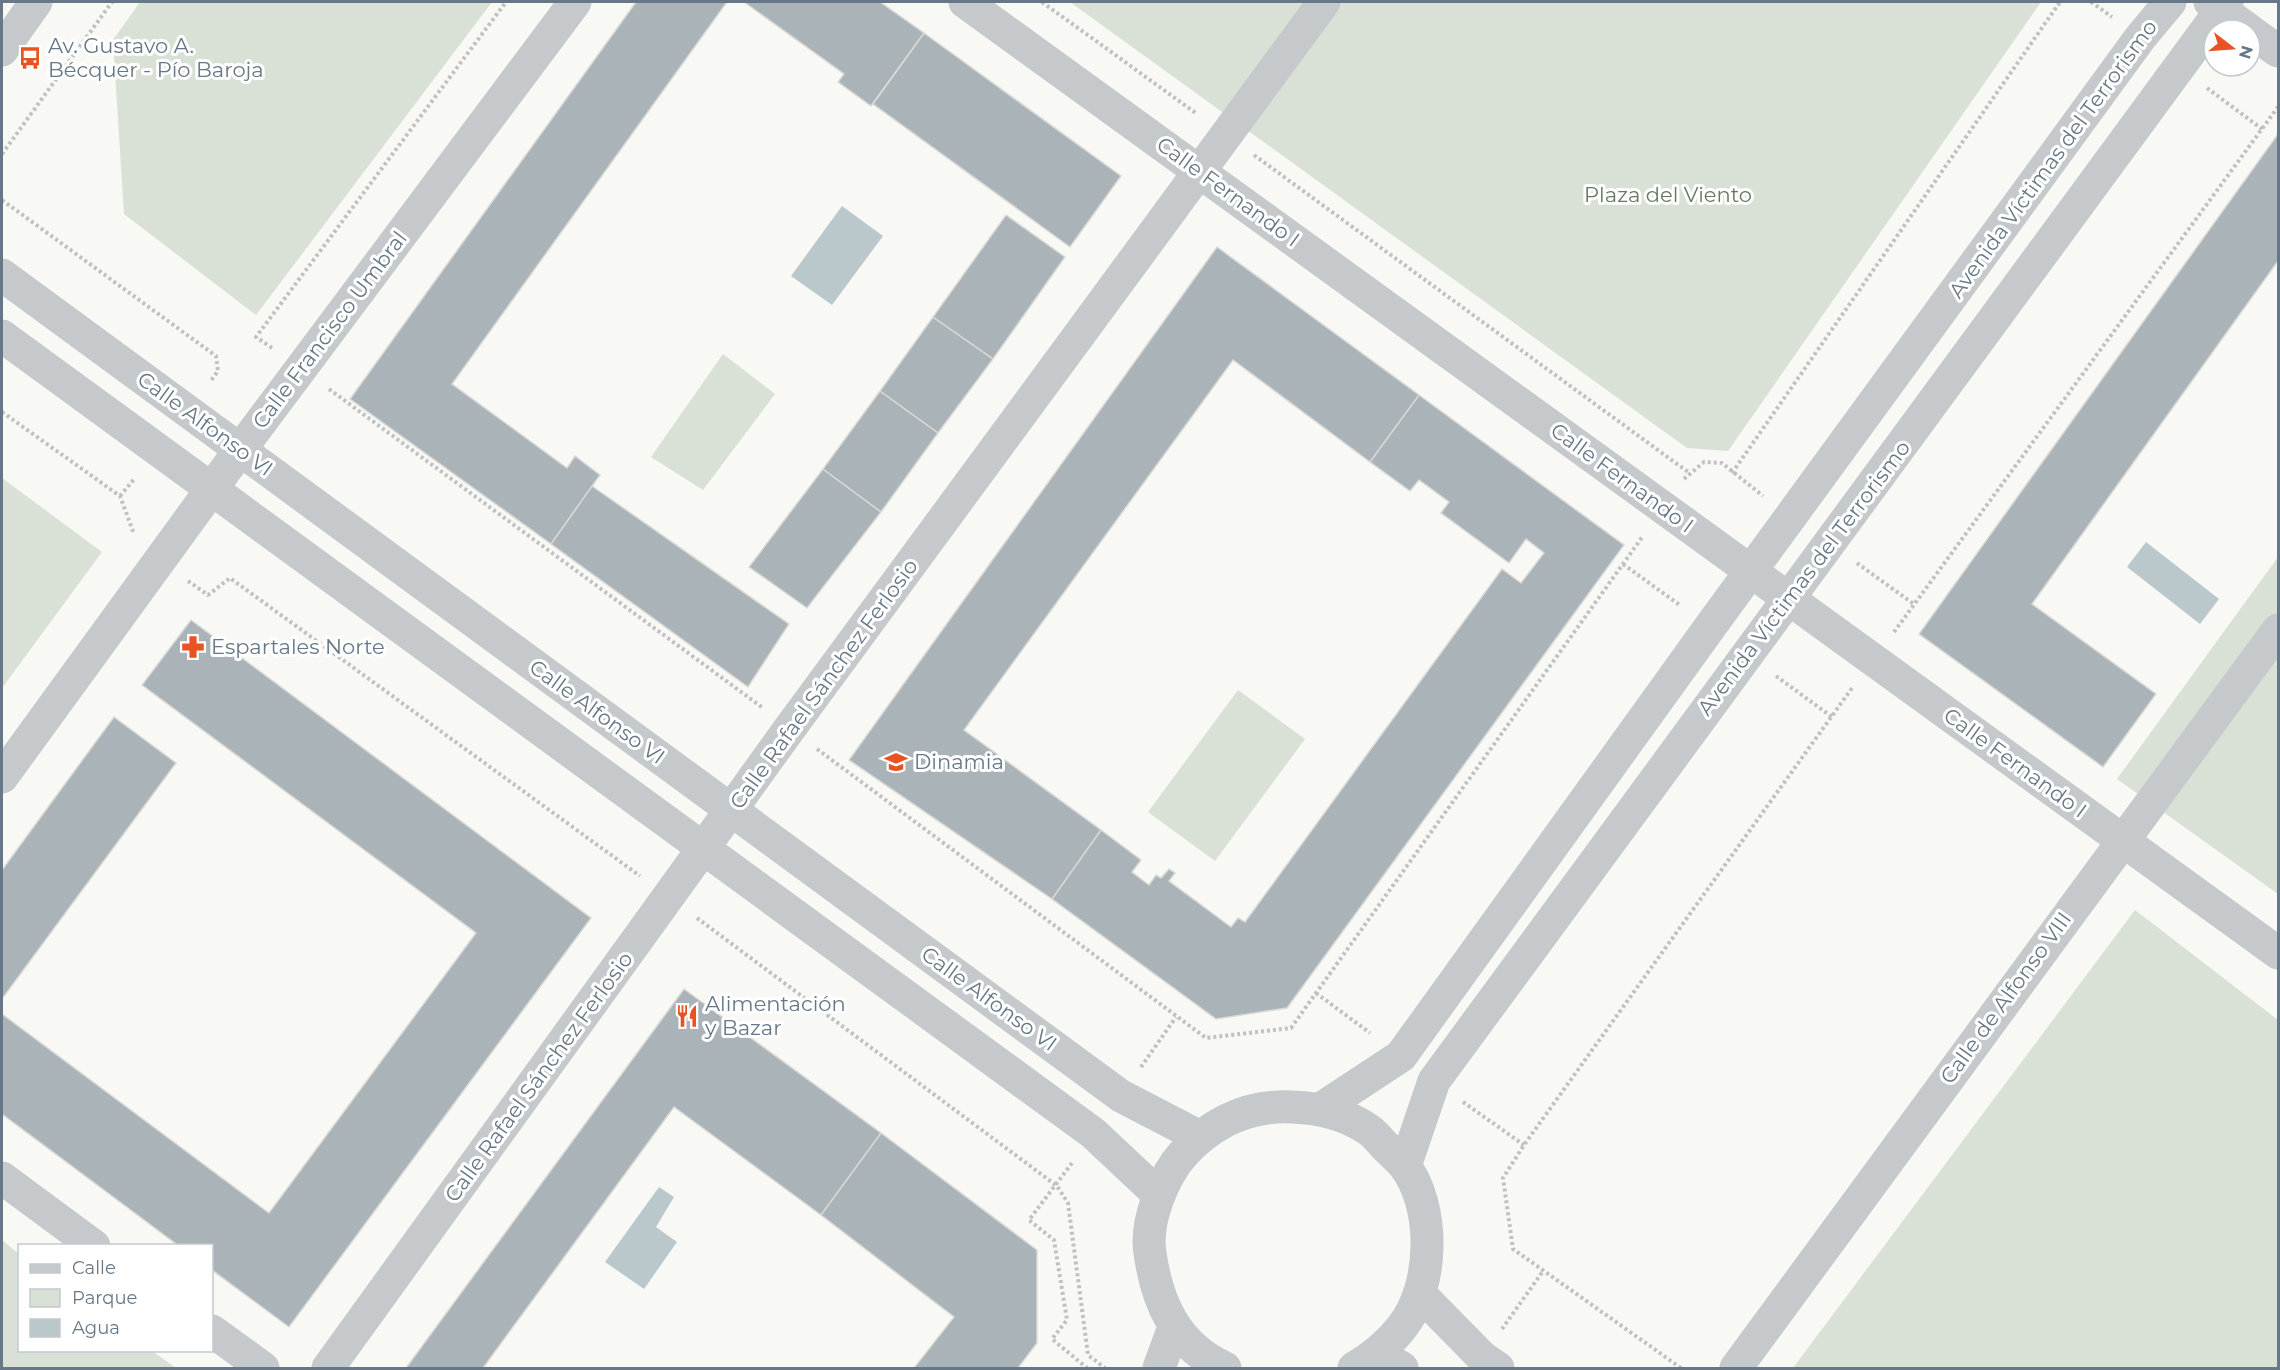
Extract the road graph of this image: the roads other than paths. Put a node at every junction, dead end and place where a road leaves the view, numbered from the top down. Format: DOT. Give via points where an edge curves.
graph roads {
  1 [pos="36,2"];
  2 [pos="575,2"];
  3 [pos="965,2"];
  4 [pos="1324,2"];
  5 [pos="2170,2"];
  6 [pos="2219,4"];
  7 [pos="2236,18"];
  8 [pos="2262,39"];
  9 [pos="2,50"];
  10 [pos="2278,51"];
  11 [pos="1200,172"];
  12 [pos="2,275"];
  13 [pos="2,336"];
  14 [pos="240,450"];
  15 [pos="213,488"];
  16 [pos="1751,571"];
  17 [pos="1788,598"];
  18 [pos="2278,630"];
  19 [pos="2,777"];
  20 [pos="732,811"];
  21 [pos="2122,840"];
  22 [pos="705,847"];
  23 [pos="2278,953"];
  24 [pos="1322,1108"];
  25 [pos="1200,1137"];
  26 [pos="1405,1166"];
  27 [pos="2,1178"];
  28 [pos="1158,1194"];
  29 [pos="93,1244"];
  30 [pos="1420,1294"];
  31 [pos="1174,1327"];
  32 [pos="213,1332"];
  33 [pos="1490,1363"];
  34 [pos="1378,1364"];
  35 [pos="263,1368"];
  36 [pos="328,1368"];
  37 [pos="1159,1368"];
  38 [pos="1225,1368"];
  39 [pos="1736,1368"];
  1 -- 9 [label="street"];
  2 -- 14 [label="street, Calle Francisco Umbral"];
  3 -- 11 [label="street, Calle Fernando I"];
  4 -- 11 [label="street, Calle Rafael Sánchez Ferlosio"];
  5 -- 16 [label="street, Avenida Víctimas del Terrorismo"];
  6 -- 7 [label="street"];
  6 -- 17 [label="street, Avenida Víctimas del Terrorismo" via="1831,544"];
  8 -- 10 [label="street"];
  11 -- 16 [label="street, Calle Fernando I"];
  11 -- 20 [label="street, Calle Rafael Sánchez Ferlosio"];
  12 -- 14 [label="street, Calle Alfonso VI"];
  13 -- 15 [label="street"];
  14 -- 15 [label="street, Calle Francisco Umbral"];
  14 -- 20 [label="street, Calle Alfonso VI"];
  15 -- 19 [label="street, Calle Francisco Umbral"];
  15 -- 22 [label="street"];
  16 -- 17 [label="street, Calle Fernando I"];
  16 -- 24 [label="street, Avenida Víctimas del Terrorismo" via="1401,1056"];
  17 -- 21 [label="street, Calle Fernando I"];
  17 -- 26 [label="street, Avenida Víctimas del Terrorismo" via="1434,1080"];
  18 -- 21 [label="street, Calle de Alfonso VIII"];
  20 -- 22 [label="street, Calle Rafael Sánchez Ferlosio"];
  20 -- 25 [label="street, Calle Alfonso VI" via="1121,1096"];
  21 -- 23 [label="street, Calle Fernando I"];
  21 -- 39 [label="street, Calle de Alfonso VIII"];
  22 -- 28 [label="street" via="1093,1133"];
  22 -- 36 [label="street, Calle Rafael Sánchez Ferlosio"];
  24 -- 25 [label="street" via="1269,1106 1229,1118"];
  24 -- 26 [label="street" via="1370,1130"];
  25 -- 28 [label="street" via="1175,1163"];
  26 -- 30 [label="street" via="1420,1196 1429,1246"];
  27 -- 29 [label="street"];
  28 -- 31 [label="street" via="1148,1244 1155,1287"];
  30 -- 33 [label="street"];
  30 -- 34 [label="street"];
  31 -- 37 [label="street"];
  31 -- 38 [label="street" via="1209,1361"];
  32 -- 35 [label="street"];
}
